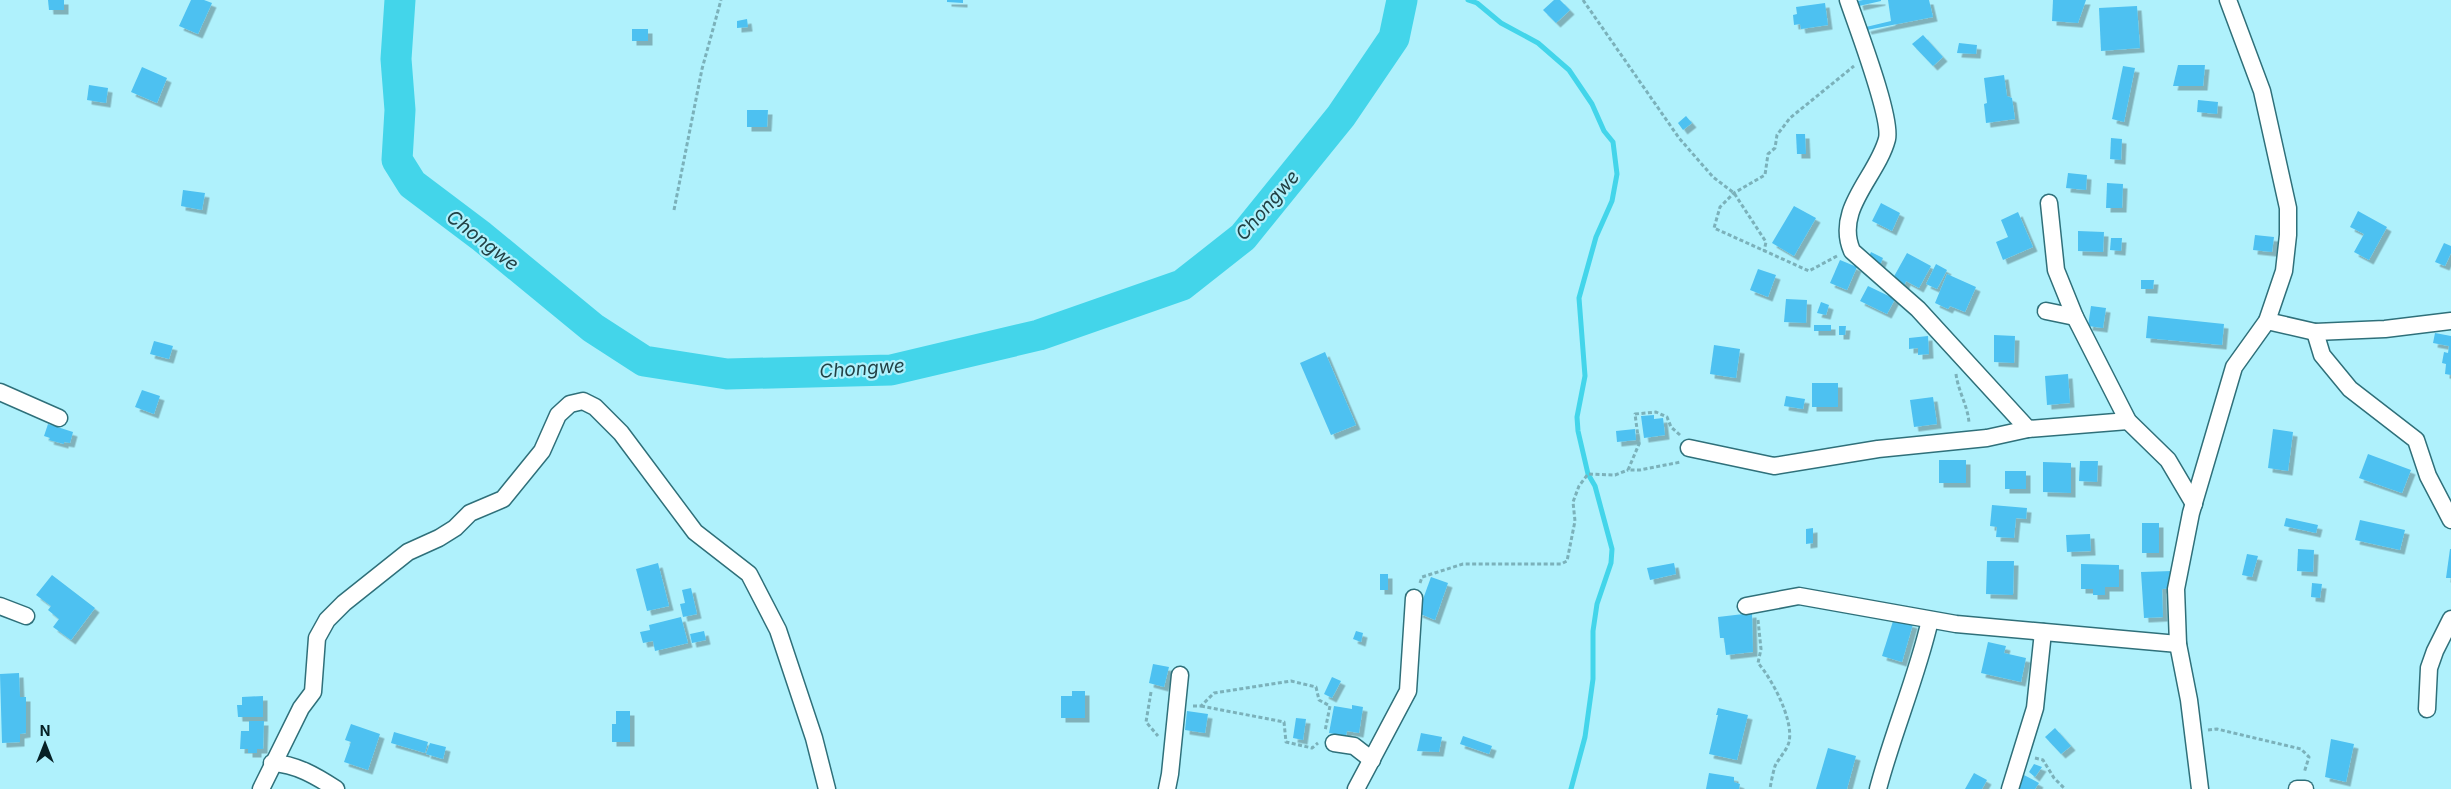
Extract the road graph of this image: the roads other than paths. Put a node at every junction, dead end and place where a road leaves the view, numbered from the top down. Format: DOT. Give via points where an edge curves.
graph roads {
  1 [pos="1848,0"];
  2 [pos="2228,0"];
  3 [pos="2049,204"];
  4 [pos="2046,311"];
  5 [pos="2075,317"];
  6 [pos="2267,321"];
  7 [pos="2451,321"];
  8 [pos="2315,332"];
  9 [pos="0,392"];
  10 [pos="59,418"];
  11 [pos="2128,421"];
  12 [pos="2028,429"];
  13 [pos="1695,449"];
  14 [pos="2194,504"];
  15 [pos="2451,520"];
  16 [pos="1414,598"];
  17 [pos="0,606"];
  18 [pos="1746,606"];
  19 [pos="26,616"];
  20 [pos="2451,619"];
  21 [pos="1930,620"];
  22 [pos="2043,632"];
  23 [pos="2178,644"];
  24 [pos="1180,675"];
  25 [pos="2427,709"];
  26 [pos="1334,742"];
  27 [pos="1372,760"];
  28 [pos="272,763"];
  29 [pos="261,789"];
  30 [pos="336,789"];
  31 [pos="827,789"];
  32 [pos="1167,789"];
  33 [pos="1356,789"];
  34 [pos="1878,789"];
  35 [pos="2010,789"];
  36 [pos="2200,789"];
  1 -- 12 [label="street" via="1885,115 1887,138 1850,214 1847,232 1852,252 1918,309"];
  2 -- 6 [label="street" via="2262,91 2288,208 2284,271"];
  3 -- 5 [label="street" via="2056,270"];
  4 -- 5 [label="street"];
  5 -- 11 [label="street"];
  6 -- 8 [label="street"];
  6 -- 14 [label="street" via="2234,367"];
  7 -- 8 [label="street"];
  8 -- 15 [label="street" via="2322,355 2350,389 2416,440 2428,476"];
  9 -- 10 [label="street"];
  11 -- 12 [label="street"];
  11 -- 14 [label="street" via="2168,460"];
  12 -- 13 [label="street" via="1987,438 1878,449 1774,466"];
  14 -- 23 [label="street" via="2176,589"];
  16 -- 27 [label="street" via="1408,691"];
  17 -- 19 [label="street"];
  18 -- 21 [label="street" via="1799,596"];
  20 -- 25 [label="street" via="2429,668"];
  21 -- 22 [label="street"];
  21 -- 34 [label="street" via="1922,654 1891,738"];
  22 -- 23 [label="street"];
  22 -- 35 [label="street" via="2035,708"];
  23 -- 36 [label="street"];
  24 -- 32 [label="street"];
  26 -- 27 [label="street" via="1354,746"];
  27 -- 33 [label="street"];
  28 -- 29 [label="street"];
  28 -- 30 [label="street" via="285,764 316,776"];
  28 -- 31 [label="street" via="313,692 318,638 327,620 408,552 455,528 470,512 503,500 542,452 558,415 570,404 583,401 595,407 621,433 695,532 750,574 778,630 814,738"];
}
